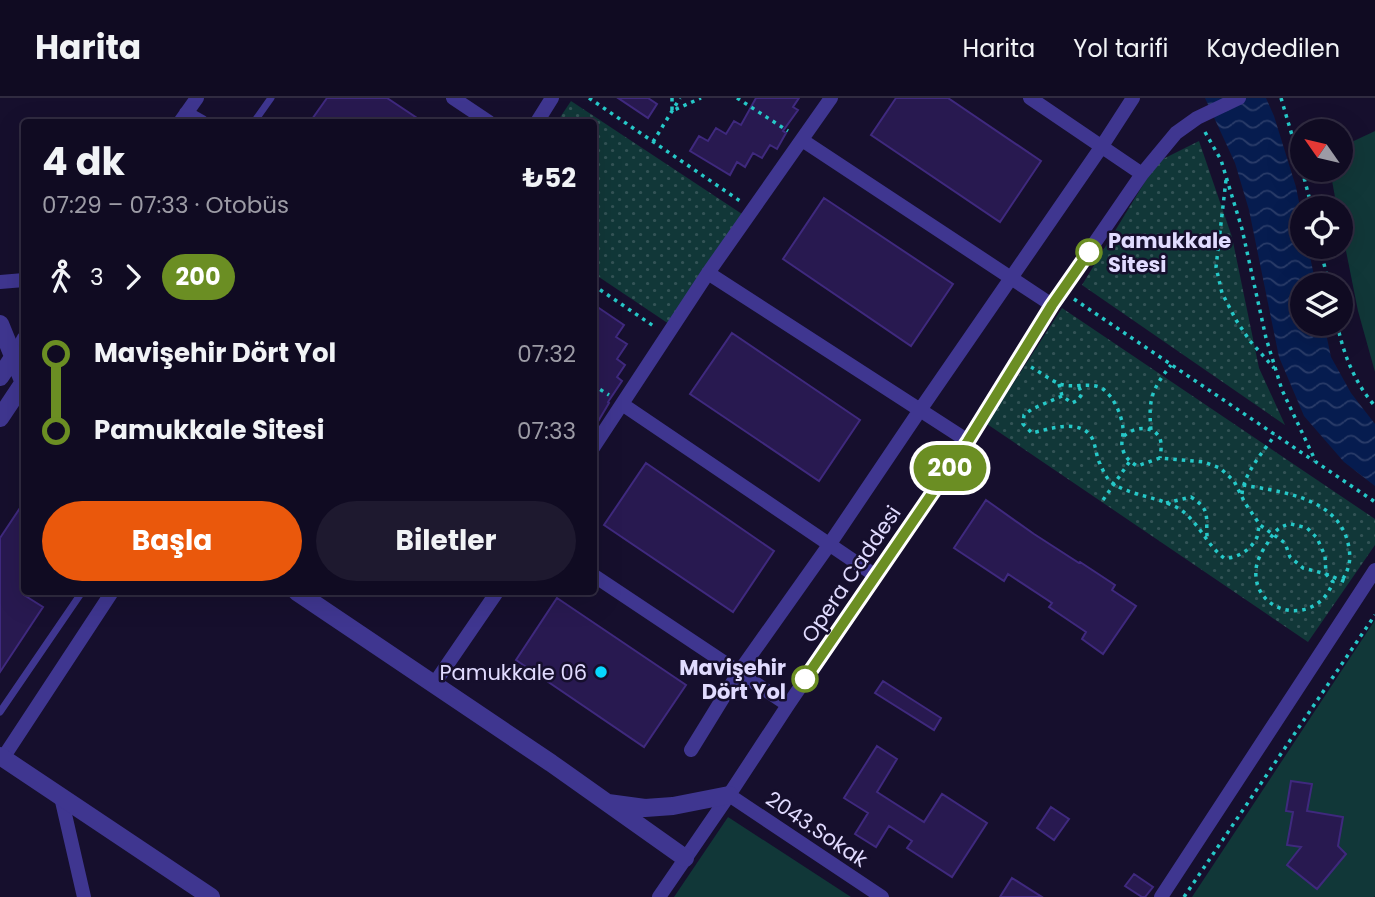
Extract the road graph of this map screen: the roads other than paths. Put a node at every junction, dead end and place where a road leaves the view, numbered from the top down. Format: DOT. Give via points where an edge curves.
graph roads {
  1 [pos="197,98"];
  2 [pos="271,98"];
  3 [pos="453,98"];
  4 [pos="552,98"];
  5 [pos="831,98"];
  6 [pos="1030,98"];
  7 [pos="1133,98"];
  8 [pos="1238,98"];
  9 [pos="183,118"];
  10 [pos="256,119"];
  11 [pos="484,119"];
  12 [pos="539,119"];
  13 [pos="802,140"];
  14 [pos="1102,146"];
  15 [pos="1142,174"];
  16 [pos="708,273"];
  17 [pos="1010,278"];
  18 [pos="21,279"];
  19 [pos="0,282"];
  20 [pos="1052,305"];
  21 [pos="0,324"];
  22 [pos="21,343"];
  23 [pos="14,356"];
  24 [pos="21,374"];
  25 [pos="0,377"];
  26 [pos="21,386"];
  27 [pos="622,404"];
  28 [pos="919,410"];
  29 [pos="0,418"];
  30 [pos="968,441"];
  31 [pos="597,442"];
  32 [pos="829,545"];
  33 [pos="1375,570"];
  34 [pos="876,576"];
  35 [pos="597,578"];
  36 [pos="80,595"];
  37 [pos="110,595"];
  38 [pos="302,595"];
  39 [pos="495,595"];
  40 [pos="738,672"];
  41 [pos="435,684"];
  42 [pos="788,705"];
  43 [pos="0,712"];
  44 [pos="691,750"];
  45 [pos="2,757"];
  46 [pos="729,795"];
  47 [pos="61,796"];
  48 [pos="606,803"];
  49 [pos="685,858"];
  50 [pos="84,897"];
  51 [pos="211,897"];
  52 [pos="659,897"];
  53 [pos="883,897"];
  54 [pos="1161,897"];
  1 -- 9 [label="street"];
  2 -- 10 [label="lane"];
  3 -- 11 [label="street"];
  4 -- 12 [label="street"];
  5 -- 13 [label="street"];
  6 -- 14 [label="street"];
  7 -- 14 [label="street"];
  8 -- 15 [label="street, Opera Caddesi" via="1176,133"];
  13 -- 16 [label="street"];
  13 -- 17 [label="street"];
  14 -- 15 [label="street"];
  14 -- 17 [label="street"];
  15 -- 20 [label="street, Opera Caddesi"];
  16 -- 27 [label="street"];
  16 -- 28 [label="street"];
  17 -- 20 [label="street"];
  17 -- 28 [label="street"];
  18 -- 19 [label="street"];
  20 -- 30 [label="street, Opera Caddesi"];
  21 -- 23 [label="street"];
  22 -- 23 [label="street"];
  23 -- 24 [label="street"];
  23 -- 25 [label="street"];
  26 -- 29 [label="street"];
  27 -- 31 [label="street"];
  27 -- 32 [label="street"];
  28 -- 30 [label="street"];
  28 -- 32 [label="street"];
  30 -- 34 [label="street, Opera Caddesi"];
  32 -- 34 [label="street"];
  32 -- 40 [label="street"];
  33 -- 54 [label="street"];
  34 -- 42 [label="street, Opera Caddesi"];
  35 -- 40 [label="street"];
  36 -- 43 [label="lane"];
  37 -- 45 [label="street"];
  38 -- 41 [label="street"];
  39 -- 41 [label="street"];
  40 -- 42 [label="street"];
  40 -- 44 [label="street"];
  41 -- 48 [label="street"];
  42 -- 46 [label="street, Opera Caddesi"];
  45 -- 47 [label="street"];
  46 -- 48 [label="street" via="673,806"];
  46 -- 49 [label="street, Opera Caddesi"];
  46 -- 53 [label="street, 2043.Sokak"];
  47 -- 50 [label="street"];
  47 -- 51 [label="street"];
  48 -- 49 [label="street"];
  49 -- 52 [label="street, Opera Caddesi"];
}
